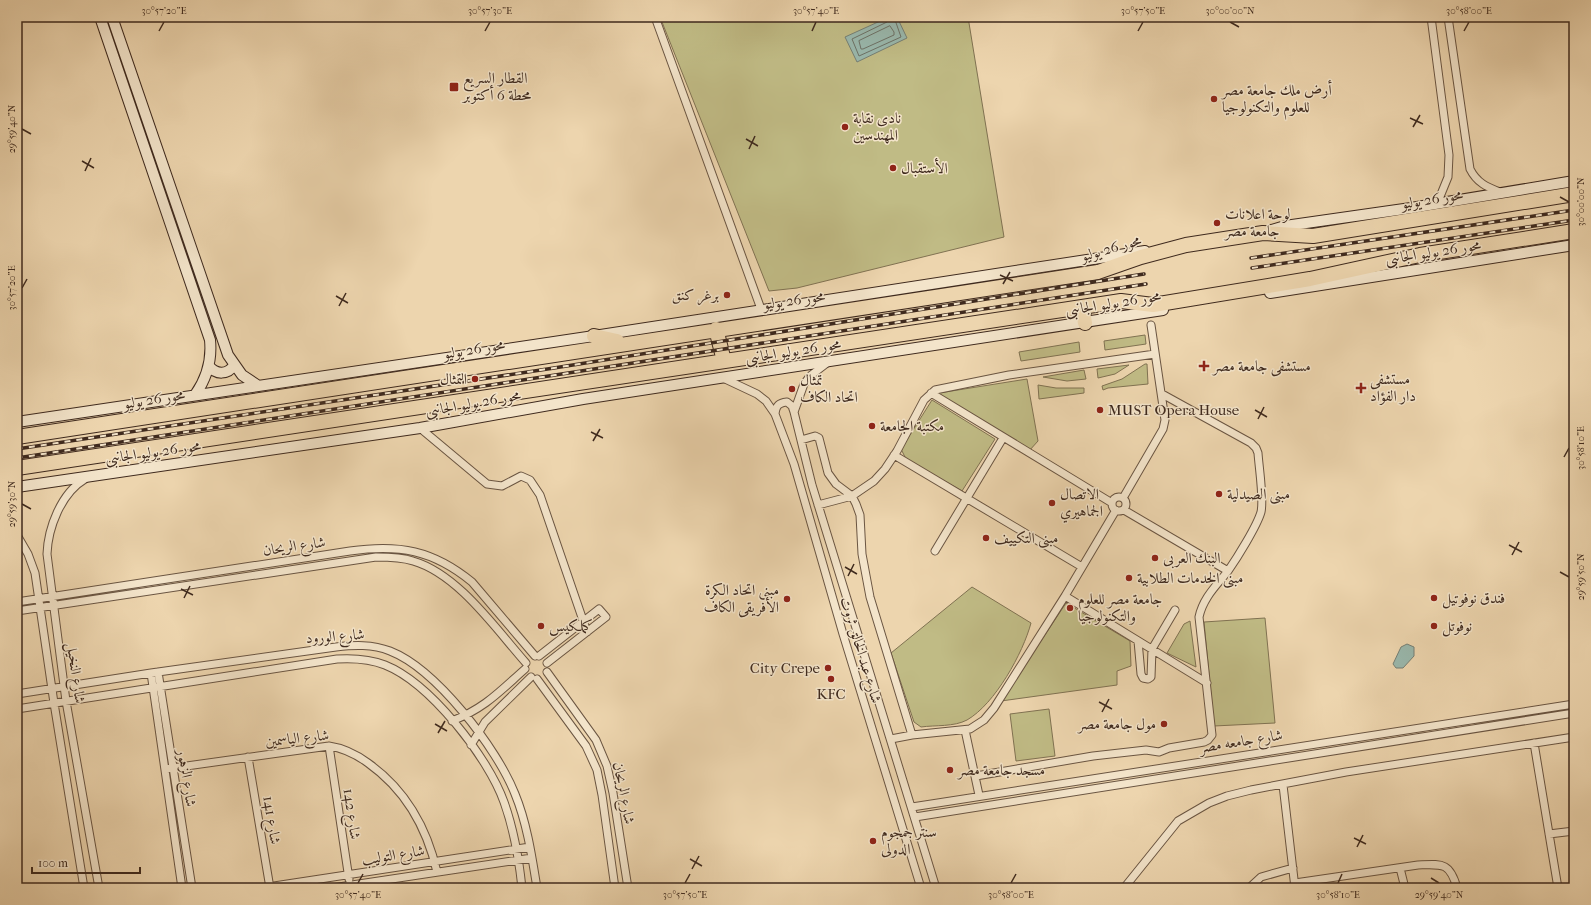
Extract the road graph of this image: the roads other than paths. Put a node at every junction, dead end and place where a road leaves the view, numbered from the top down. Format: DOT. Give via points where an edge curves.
graph roads {
  1 [pos="100,17"];
  2 [pos="112,17"];
  3 [pos="655,17"];
  4 [pos="1432,17"];
  5 [pos="1448,17"];
  6 [pos="1574,180"];
  7 [pos="1500,192"];
  8 [pos="1574,194"];
  9 [pos="1437,204"];
  10 [pos="1574,231"];
  11 [pos="1263,233"];
  12 [pos="1574,245"];
  13 [pos="1042,274"];
  14 [pos="1253,291"];
  15 [pos="1082,307"];
  16 [pos="761,309"];
  17 [pos="1085,323"];
  18 [pos="1151,325"];
  19 [pos="716,329"];
  20 [pos="594,336"];
  21 [pos="625,343"];
  22 [pos="1155,354"];
  23 [pos="724,361"];
  24 [pos="829,361"];
  25 [pos="234,365"];
  26 [pos="209,366"];
  27 [pos="723,378"];
  28 [pos="257,385"];
  29 [pos="931,393"];
  30 [pos="1162,394"];
  31 [pos="195,395"];
  32 [pos="794,412"];
  33 [pos="775,414"];
  34 [pos="18,421"];
  35 [pos="420,428"];
  36 [pos="17,437"];
  37 [pos="1003,438"];
  38 [pos="801,440"];
  39 [pos="894,455"];
  40 [pos="17,468"];
  41 [pos="92,475"];
  42 [pos="17,487"];
  43 [pos="852,496"];
  44 [pos="967,498"];
  45 [pos="1123,498"];
  46 [pos="1112,503"];
  47 [pos="818,505"];
  48 [pos="1116,510"];
  49 [pos="1124,510"];
  50 [pos="17,535"];
  51 [pos="935,551"];
  52 [pos="435,558"];
  53 [pos="1082,567"];
  54 [pos="430,568"];
  55 [pos="1228,571"];
  56 [pos="53,596"];
  57 [pos="1065,596"];
  58 [pos="39,598"];
  59 [pos="17,602"];
  60 [pos="54,606"];
  61 [pos="40,608"];
  62 [pos="1175,610"];
  63 [pos="17,611"];
  64 [pos="583,622"];
  65 [pos="587,632"];
  66 [pos="1138,641"];
  67 [pos="325,648"];
  68 [pos="1152,649"];
  69 [pos="298,652"];
  70 [pos="537,656"];
  71 [pos="326,660"];
  72 [pos="547,663"];
  73 [pos="300,664"];
  74 [pos="525,666"];
  75 [pos="154,672"];
  76 [pos="547,672"];
  77 [pos="534,678"];
  78 [pos="1207,683"];
  79 [pos="64,686"];
  80 [pos="156,686"];
  81 [pos="52,689"];
  82 [pos="17,694"];
  83 [pos="66,701"];
  84 [pos="54,704"];
  85 [pos="1574,704"];
  86 [pos="17,708"];
  87 [pos="1574,713"];
  88 [pos="465,716"];
  89 [pos="452,721"];
  90 [pos="965,730"];
  91 [pos="478,731"];
  92 [pos="912,735"];
  93 [pos="1574,737"];
  94 [pos="891,739"];
  95 [pos="1534,743"];
  96 [pos="471,745"];
  97 [pos="329,746"];
  98 [pos="248,757"];
  99 [pos="173,768"];
  100 [pos="165,769"];
  101 [pos="976,776"];
  102 [pos="1283,785"];
  103 [pos="613,793"];
  104 [pos="602,795"];
  105 [pos="979,795"];
  106 [pos="912,806"];
  107 [pos="915,817"];
  108 [pos="1574,831"];
  109 [pos="1548,834"];
  110 [pos="530,847"];
  111 [pos="517,849"];
  112 [pos="532,858"];
  113 [pos="519,860"];
  114 [pos="435,861"];
  115 [pos="1293,868"];
  116 [pos="1400,868"];
  117 [pos="437,872"];
  118 [pos="348,875"];
  119 [pos="350,885"];
  120 [pos="1295,885"];
  121 [pos="269,887"];
  122 [pos="84,888"];
  123 [pos="99,888"];
  124 [pos="182,888"];
  125 [pos="192,888"];
  126 [pos="261,888"];
  127 [pos="332,888"];
  128 [pos="522,888"];
  129 [pos="537,888"];
  130 [pos="615,888"];
  131 [pos="628,888"];
  132 [pos="921,888"];
  133 [pos="936,888"];
  134 [pos="1124,888"];
  135 [pos="1249,888"];
  136 [pos="1405,888"];
  137 [pos="1457,888"];
  138 [pos="1558,888"];
  1 -- 26 [label="main road" via="210,340"];
  2 -- 25 [label="main road" via="228,355"];
  3 -- 16 [label="street"];
  4 -- 9 [label="street" via="1449,155 1448,177"];
  5 -- 7 [label="street" via="1470,169 1483,185"];
  6 -- 7 [label="main road"];
  7 -- 9 [label="main road"];
  8 -- 11 [label="highway, محور 26 يوليو" via="1312,236"];
  9 -- 11 [label="main road" via="1284,226"];
  10 -- 14 [label="highway" via="1420,255"];
  11 -- 13 [label="highway, محور 26 يوليو" via="1186,245 1141,256 1098,272"];
  12 -- 14 [label="main road, محور 26 يوليو الجانبى"];
  13 -- 16 [label="main road"];
  13 -- 19 [label="highway, محور 26 يوليو"];
  14 -- 15 [label="highway" via="1152,305 1121,301"];
  14 -- 17 [label="main road, محور 26 يوليو الجانبى"];
  15 -- 17 [label="highway"];
  15 -- 23 [label="highway"];
  16 -- 20 [label="main road"];
  17 -- 24 [label="main road, محور 26 يوليو الجانبى"];
  18 -- 22 [label="street"];
  19 -- 21 [label="highway, محور 26 يوليو"];
  19 -- 23 [label="highway"];
  20 -- 21 [label="highway"];
  20 -- 28 [label="main road"];
  21 -- 36 [label="highway, محور 26 يوليو"];
  22 -- 29 [label="street" via="1009,375"];
  22 -- 30 [label="street"];
  23 -- 40 [label="highway"];
  24 -- 27 [label="main road, محور 26 يوليو الجانبى"];
  24 -- 32 [label="street" via="804,384"];
  25 -- 26 [label="main road" via="223,373 217,373"];
  25 -- 28 [label="main road" via="242,375"];
  26 -- 31 [label="main road" via="204,381"];
  27 -- 33 [label="street, شارع عبد الخالق ثروت" via="757,394 766,401"];
  27 -- 35 [label="main road, محور 26 يوليو الجانبى" via="583,399"];
  28 -- 31 [label="main road"];
  29 -- 37 [label="street"];
  29 -- 39 [label="street" via="924,400"];
  30 -- 45 [label="street" via="1165,420 1163,429"];
  30 -- 55 [label="street" via="1248,441 1256,448 1262,511"];
  31 -- 34 [label="main road"];
  32 -- 33 [label="street" via="787,402 780,403"];
  32 -- 38 [label="street, شارع عبد الخالق ثروت"];
  33 -- 132 [label="street, شارع عبد الخالق ثروت" via="794,464"];
  35 -- 41 [label="main road, محور 26 يوليو الجانبى"];
  35 -- 64 [label="street" via="487,484 502,486 521,476 530,480 540,495"];
  37 -- 44 [label="street"];
  37 -- 46 [label="street"];
  38 -- 43 [label="street" via="814,436 819,438 828,473 836,484"];
  38 -- 47 [label="street, شارع عبد الخالق ثروت"];
  39 -- 43 [label="street" via="874,481"];
  39 -- 44 [label="street"];
  41 -- 42 [label="main road, محور 26 يوليو الجانبى"];
  41 -- 56 [label="street, شارع النخيل" via="78,483 52,525 47,554"];
  43 -- 47 [label="street"];
  43 -- 92 [label="street" via="860,516 862,554 870,597"];
  44 -- 51 [label="street"];
  44 -- 53 [label="street"];
  45 -- 46 [label="street" via="1117,497"];
  45 -- 49 [label="street" via="1126,505"];
  46 -- 48 [label="street"];
  47 -- 94 [label="street, شارع عبد الخالق ثروت"];
  48 -- 49 [label="street"];
  48 -- 53 [label="street"];
  49 -- 55 [label="street"];
  50 -- 58 [label="street, شارع النخيل" via="32,563"];
  52 -- 54 [label="street"];
  52 -- 56 [label="street, شارع الريحان" via="416,551 376,547"];
  52 -- 70 [label="street, شارع الريحان" via="472,582"];
  53 -- 57 [label="street"];
  54 -- 60 [label="street, شارع الريحان" via="413,561 376,557"];
  54 -- 74 [label="street, شارع الريحان" via="443,574 463,592"];
  55 -- 78 [label="street" via="1206,597 1199,617"];
  56 -- 58 [label="street, شارع الريحان"];
  56 -- 60 [label="street, شارع النخيل"];
  57 -- 66 [label="street"];
  57 -- 90 [label="street" via="994,708 979,724"];
  58 -- 59 [label="street, شارع الريحان"];
  58 -- 61 [label="street, شارع النخيل"];
  60 -- 61 [label="street, شارع الريحان"];
  60 -- 79 [label="street, شارع النخيل"];
  61 -- 63 [label="street, شارع الريحان"];
  61 -- 81 [label="street, شارع النخيل"];
  62 -- 68 [label="street"];
  64 -- 65 [label="street"];
  64 -- 65 [label="street" via="599,609 606,617"];
  64 -- 70 [label="street"];
  65 -- 72 [label="street"];
  66 -- 68 [label="street"];
  66 -- 68 [label="street" via="1143,678 1151,677"];
  67 -- 69 [label="street, شارع الورود"];
  67 -- 71 [label="street"];
  67 -- 88 [label="street, شارع الورود" via="372,646 405,658 429,676"];
  68 -- 78 [label="street"];
  69 -- 73 [label="street"];
  69 -- 75 [label="street, شارع الورود"];
  70 -- 72 [label="street"];
  70 -- 74 [label="street" via="530,658"];
  71 -- 73 [label="street, شارع الورود"];
  71 -- 89 [label="street, شارع الورود" via="353,658 369,660 392,668 421,688"];
  72 -- 76 [label="street"];
  73 -- 80 [label="street, شارع الورود"];
  74 -- 77 [label="street"];
  74 -- 88 [label="street" via="486,704"];
  75 -- 79 [label="street, شارع الورود"];
  75 -- 80 [label="street, شارع الزهور"];
  76 -- 77 [label="street" via="543,677"];
  76 -- 103 [label="street, شارع الريحان" via="596,740 610,773"];
  77 -- 91 [label="street" via="493,713"];
  77 -- 104 [label="street, شارع الريحان" via="586,746 597,770"];
  78 -- 101 [label="street" via="1212,732 1208,740 1159,752 1146,750 1093,756"];
  79 -- 81 [label="street, شارع الورود"];
  79 -- 83 [label="street, شارع النخيل"];
  80 -- 83 [label="street, شارع الورود"];
  80 -- 99 [label="street, شارع الزهور"];
  80 -- 100 [label="street, شارع الزهور"];
  81 -- 82 [label="street, شارع الورود"];
  81 -- 84 [label="street, شارع النخيل"];
  83 -- 84 [label="street, شارع الورود"];
  83 -- 123 [label="street, شارع النخيل"];
  84 -- 86 [label="street, شارع الورود"];
  84 -- 122 [label="street, شارع النخيل"];
  85 -- 105 [label="street, شارع جامعه مصر"];
  87 -- 107 [label="street, شارع جامعه مصر"];
  88 -- 89 [label="street"];
  88 -- 91 [label="street, شارع الورود"];
  89 -- 96 [label="street, شارع الورود"];
  90 -- 92 [label="street"];
  90 -- 101 [label="street"];
  91 -- 96 [label="street"];
  91 -- 110 [label="street, شارع الورود" via="508,777 521,809"];
  92 -- 94 [label="street"];
  93 -- 95 [label="street"];
  94 -- 106 [label="street, شارع عبد الخالق ثروت"];
  95 -- 102 [label="street" via="1346,772"];
  95 -- 109 [label="street"];
  96 -- 111 [label="street, شارع الورود" via="498,786"];
  97 -- 98 [label="street, شارع الياسمين"];
  97 -- 114 [label="street, شارع الياسمين" via="338,747 364,760 396,787 420,821"];
  97 -- 118 [label="street, شارع 142"];
  98 -- 99 [label="street, شارع الياسمين"];
  98 -- 121 [label="street, شارع 141"];
  99 -- 100 [label="street, شارع الياسمين"];
  99 -- 125 [label="street, شارع الزهور"];
  100 -- 124 [label="street, شارع الزهور"];
  101 -- 105 [label="street"];
  102 -- 115 [label="street"];
  102 -- 134 [label="street" via="1227,796 1178,821"];
  103 -- 104 [label="street"];
  103 -- 131 [label="street, شارع الريحان"];
  104 -- 130 [label="street, شارع الريحان"];
  105 -- 106 [label="street, شارع جامعه مصر"];
  106 -- 107 [label="street, شارع عبد الخالق ثروت"];
  107 -- 133 [label="street, شارع عبد الخالق ثروت"];
  108 -- 109 [label="street"];
  109 -- 138 [label="street"];
  110 -- 111 [label="street, شارع التوليب"];
  110 -- 112 [label="street, شارع الورود"];
  111 -- 113 [label="street, شارع الورود"];
  111 -- 114 [label="street, شارع التوليب"];
  112 -- 113 [label="street, شارع التوليب"];
  112 -- 129 [label="street, شارع الورود"];
  113 -- 117 [label="street, شارع التوليب"];
  113 -- 128 [label="street, شارع الورود"];
  114 -- 117 [label="street, شارع الياسمين"];
  114 -- 118 [label="street, شارع التوليب"];
  115 -- 120 [label="street"];
  115 -- 135 [label="street" via="1261,877"];
  116 -- 120 [label="street"];
  116 -- 136 [label="street"];
  116 -- 137 [label="street" via="1418,864 1443,865 1451,871"];
  117 -- 119 [label="street, شارع التوليب"];
  118 -- 119 [label="street, شارع 142"];
  118 -- 121 [label="street, شارع التوليب"];
  119 -- 127 [label="street, شارع التوليب"];
  121 -- 126 [label="street, شارع التوليب"];
}
